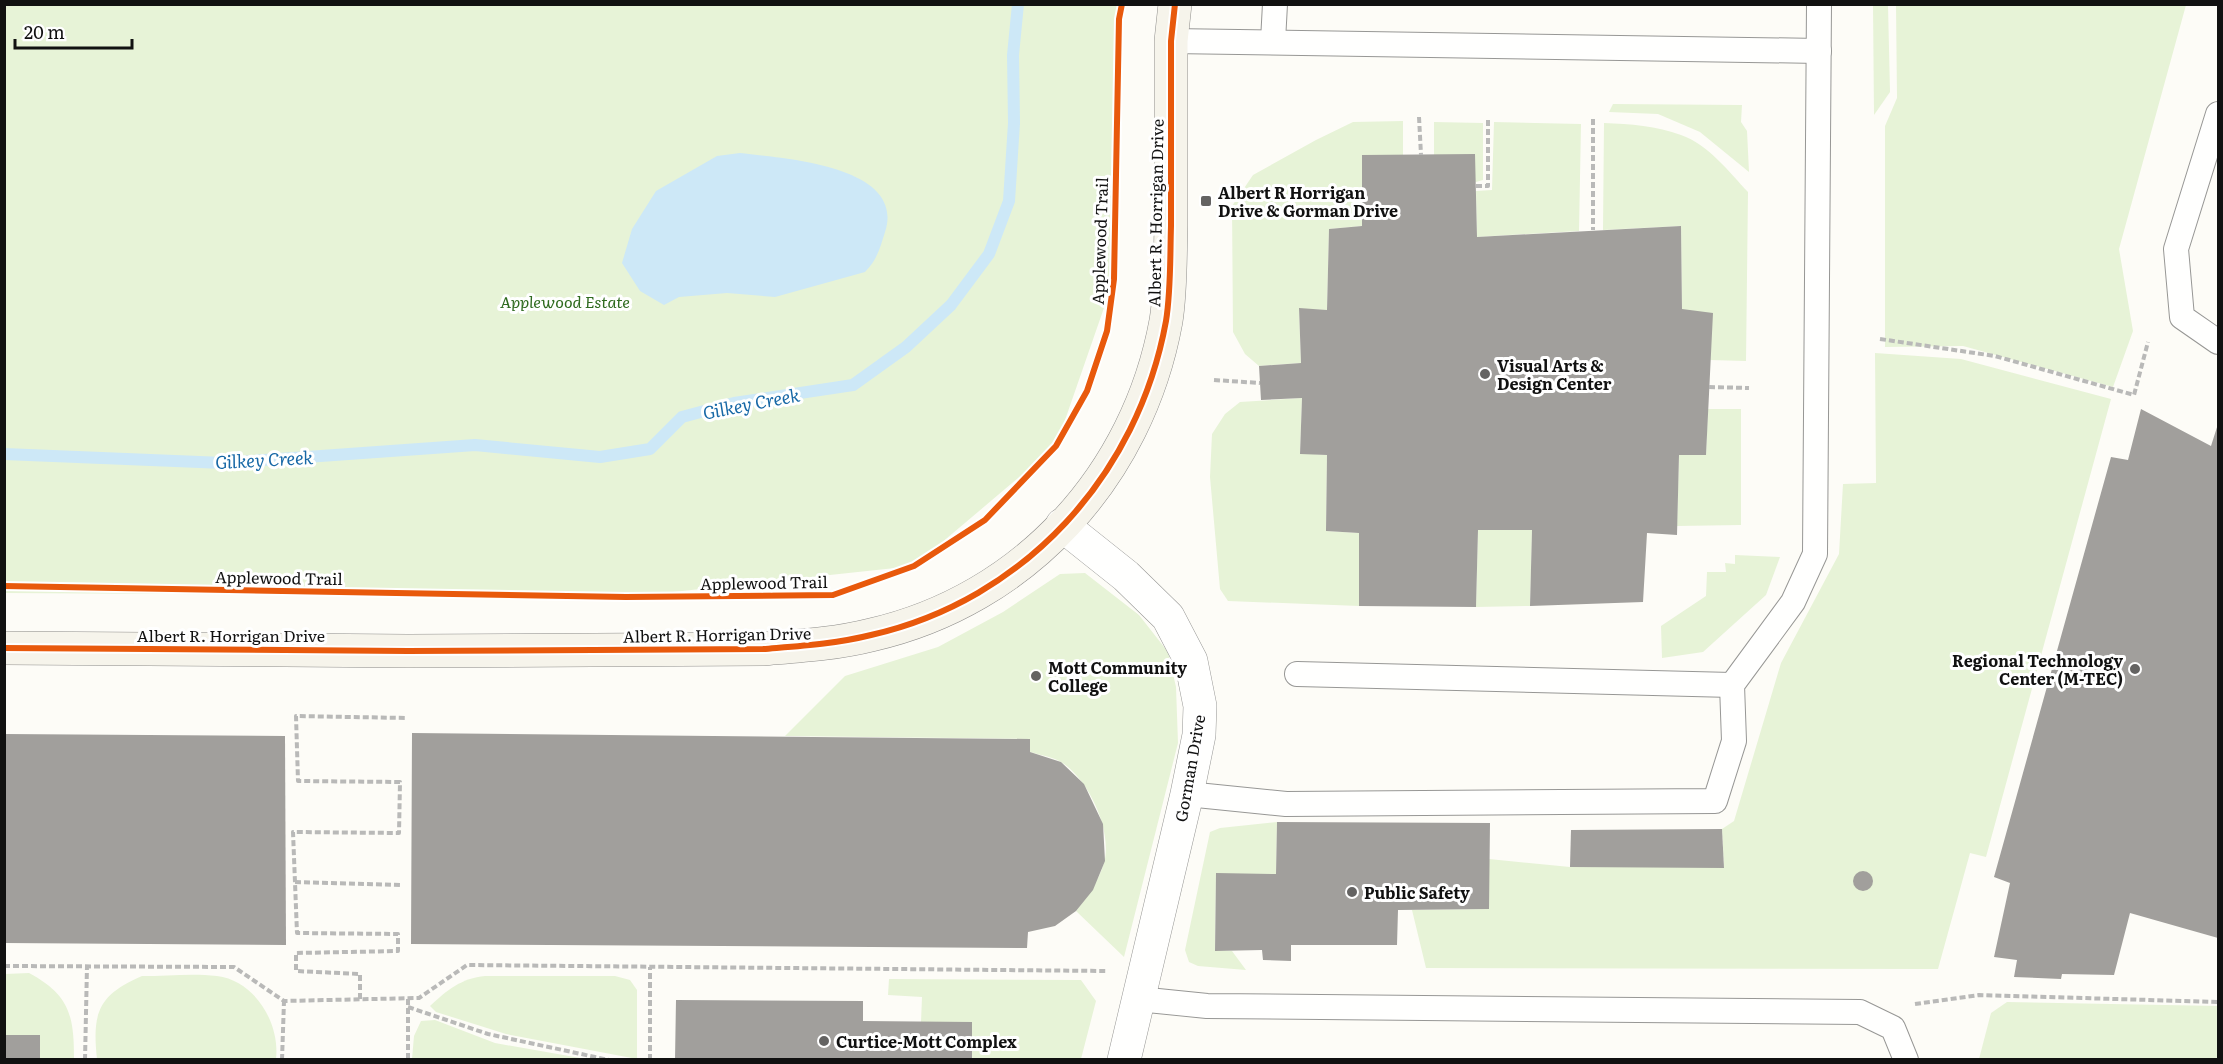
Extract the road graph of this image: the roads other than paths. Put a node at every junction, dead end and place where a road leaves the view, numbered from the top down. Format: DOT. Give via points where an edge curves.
graph roads {
  1 [pos="1175,4"];
  2 [pos="1275,4"];
  3 [pos="1819,4"];
  4 [pos="1171,40"];
  5 [pos="1273,41"];
  6 [pos="1819,51"];
  7 [pos="2218,114"];
  8 [pos="2218,342"];
  9 [pos="1062,525"];
  10 [pos="4,648"];
  11 [pos="1297,674"];
  12 [pos="1732,685"];
  13 [pos="1187,794"];
  14 [pos="1138,999"];
  15 [pos="1124,1059"];
  16 [pos="1906,1059"];
  1 -- 4 [label="street, Albert R. Horrigan Drive"];
  2 -- 5 [label="lane"];
  3 -- 6 [label="lane"];
  4 -- 5 [label="lane"];
  4 -- 9 [label="street, Albert R. Horrigan Drive" via="1166,319 1144,403 1125,443 1101,480"];
  5 -- 6 [label="lane"];
  6 -- 12 [label="lane" via="1815,554 1793,603"];
  7 -- 8 [label="lane" via="2176,249 2182,317"];
  9 -- 10 [label="street, Albert R. Horrigan Drive" via="1024,565 973,596 882,632 817,645 763,649 432,651"];
  9 -- 13 [label="street, Gorman Drive" via="1148,596 1167,617 1191,661 1200,706 1199,735"];
  11 -- 12 [label="lane"];
  12 -- 13 [label="lane" via="1734,741 1715,801 1286,804"];
  13 -- 14 [label="street, Gorman Drive"];
  14 -- 15 [label="street, Gorman Drive"];
  14 -- 16 [label="lane" via="1207,1006 1860,1012 1893,1028"];
}
